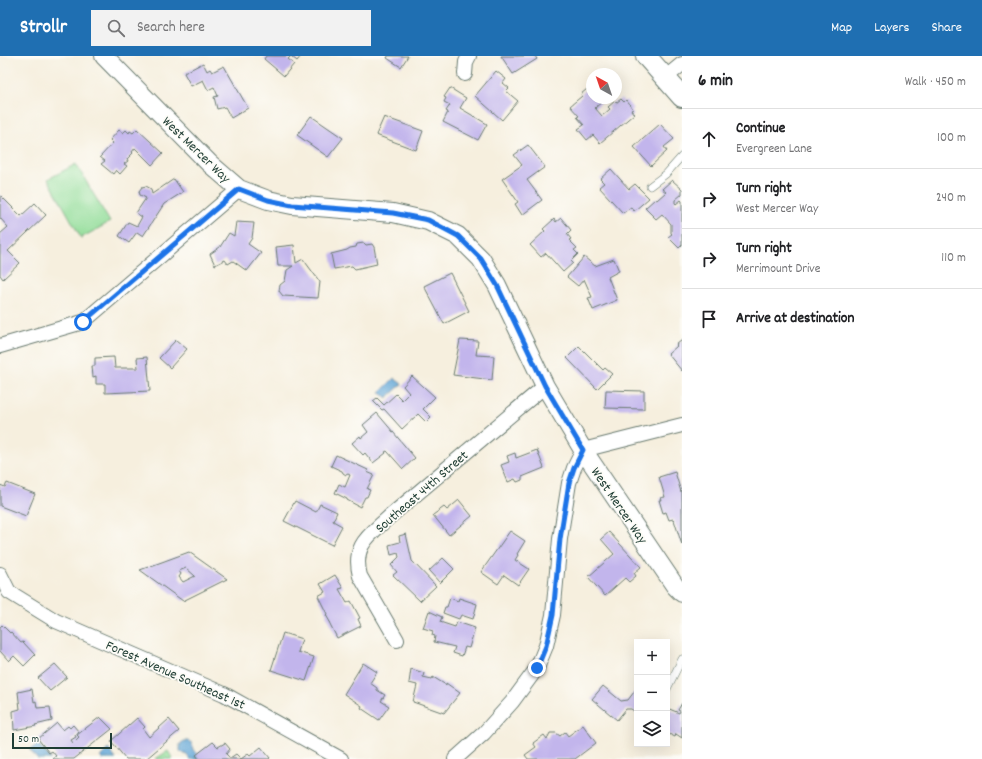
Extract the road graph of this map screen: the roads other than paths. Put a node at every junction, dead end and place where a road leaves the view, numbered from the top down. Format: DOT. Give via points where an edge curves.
graph roads {
  1 [pos="104,56"];
  2 [pos="469,56"];
  3 [pos="646,56"];
  4 [pos="682,64"];
  5 [pos="465,74"];
  6 [pos="665,78"];
  7 [pos="682,96"];
  8 [pos="682,156"];
  9 [pos="650,186"];
  10 [pos="239,189"];
  11 [pos="0,346"];
  12 [pos="545,386"];
  13 [pos="682,424"];
  14 [pos="583,450"];
  15 [pos="0,574"];
  16 [pos="5,590"];
  17 [pos="682,593"];
  18 [pos="397,640"];
  19 [pos="682,659"];
  20 [pos="670,683"];
  21 [pos="341,759"];
  22 [pos="455,759"];
  1 -- 10 [label="street, West Mercer Way" via="208,163"];
  2 -- 5 [label="street"];
  3 -- 6 [label="main road"];
  4 -- 6 [label="street"];
  6 -- 7 [label="main road"];
  8 -- 9 [label="lane" via="666,174"];
  10 -- 11 [label="street" via="83,322"];
  10 -- 12 [label="street, West Mercer Way" via="292,205 393,213 428,220 458,236 481,259 497,285"];
  12 -- 14 [label="street, West Mercer Way"];
  12 -- 18 [label="street, Southeast 44th Street" via="388,517 366,538 358,551 357,565 360,576"];
  13 -- 14 [label="street"];
  14 -- 17 [label="street, West Mercer Way"];
  14 -- 22 [label="street" via="569,483 560,539 553,615 540,661 512,702 484,733"];
  15 -- 16 [label="street"];
  16 -- 21 [label="street, Forest Avenue Southeast 1st" via="56,621 224,694"];
  19 -- 20 [label="lane"];
}
